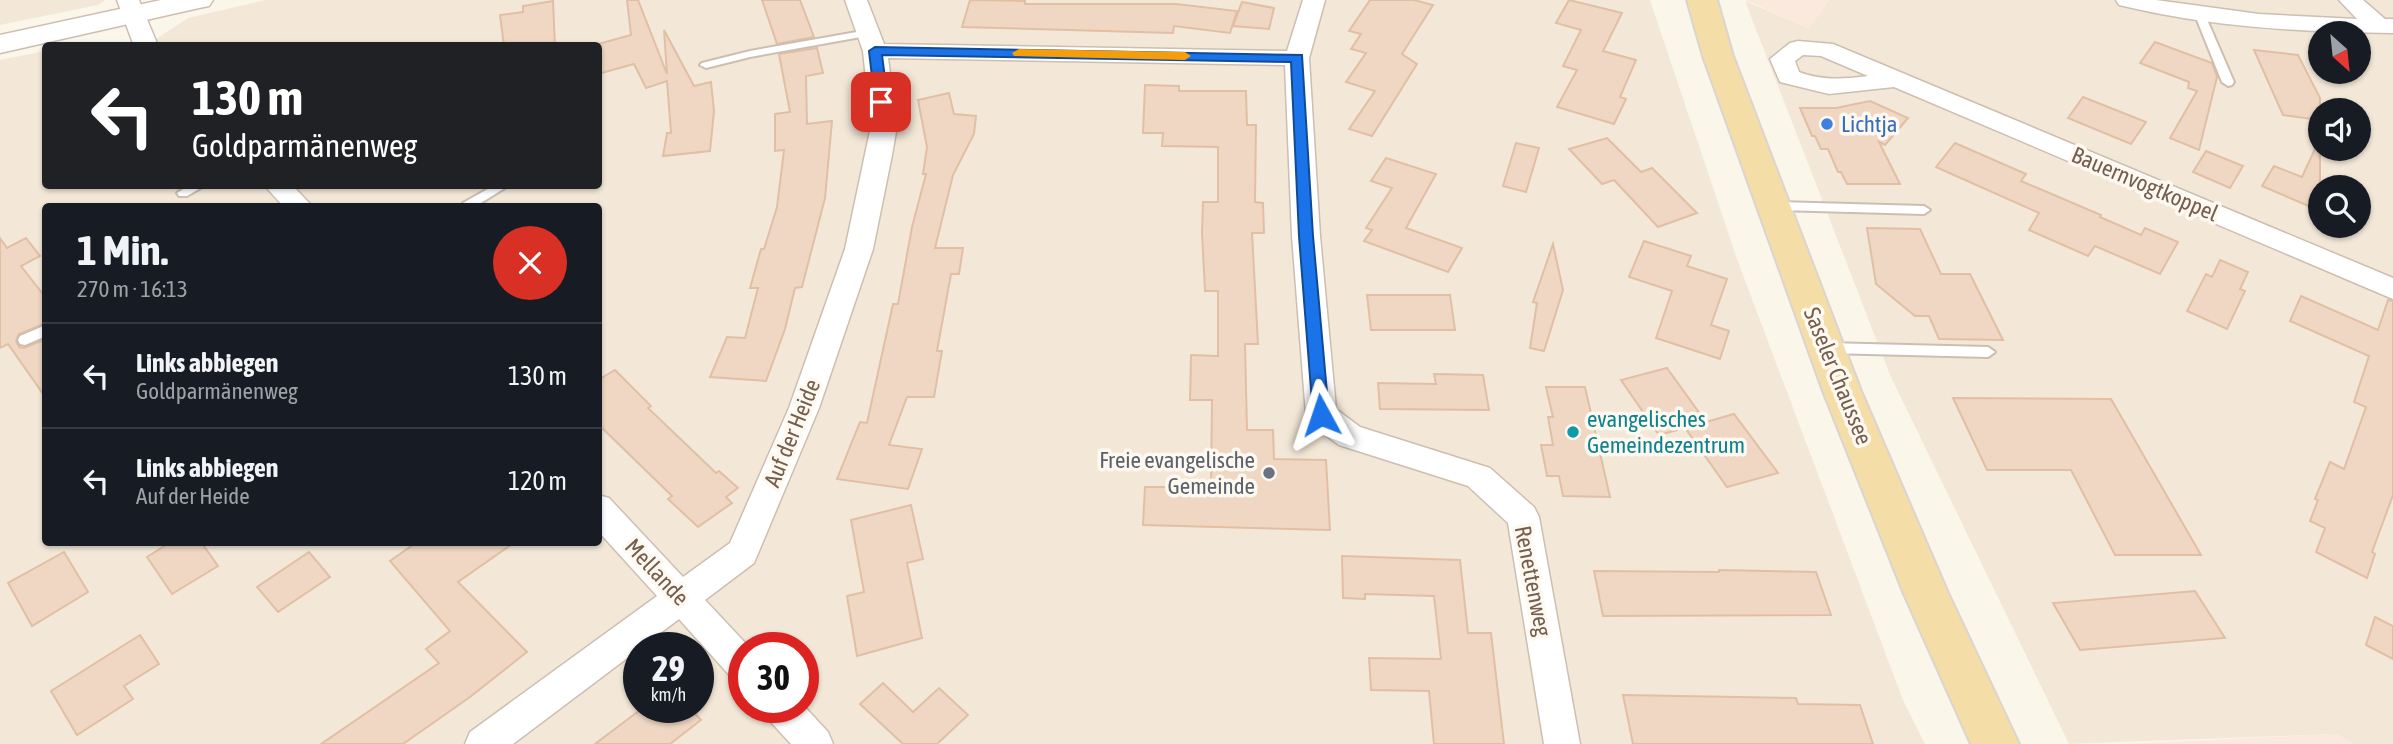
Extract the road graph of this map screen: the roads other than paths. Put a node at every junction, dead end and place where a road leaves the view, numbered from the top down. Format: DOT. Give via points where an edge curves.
graph roads {
  1 [pos="199,0"];
  2 [pos="856,0"];
  3 [pos="1314,0"];
  4 [pos="1702,0"];
  5 [pos="2127,0"];
  6 [pos="2350,0"];
  7 [pos="130,7"];
  8 [pos="2200,15"];
  9 [pos="2386,26"];
  10 [pos="144,42"];
  11 [pos="872,42"];
  12 [pos="0,44"];
  13 [pos="1297,58"];
  14 [pos="706,65"];
  15 [pos="1897,79"];
  16 [pos="2228,82"];
  17 [pos="190,189"];
  18 [pos="497,189"];
  19 [pos="183,192"];
  20 [pos="472,203"];
  21 [pos="1774,206"];
  22 [pos="1924,210"];
  23 [pos="2393,289"];
  24 [pos="42,332"];
  25 [pos="25,340"];
  26 [pos="1826,348"];
  27 [pos="1988,352"];
  28 [pos="602,513"];
  29 [pos="680,596"];
  30 [pos="728,648"];
  31 [pos="796,723"];
  32 [pos="483,744"];
  33 [pos="815,744"];
  34 [pos="1563,744"];
  35 [pos="1996,744"];
  1 -- 7 [label="street"];
  2 -- 11 [label="street, Auf der Heide"];
  3 -- 13 [label="street, Renettenweg"];
  4 -- 21 [label="main road, Saseler Chaussee"];
  5 -- 8 [label="street"];
  6 -- 9 [label="street"];
  7 -- 10 [label="street"];
  7 -- 12 [label="street"];
  8 -- 9 [label="street"];
  8 -- 16 [label="lane"];
  11 -- 13 [label="street"];
  11 -- 14 [label="lane" via="750,54"];
  11 -- 29 [label="street, Auf der Heide" via="884,125 879,155 859,249 804,408 742,553"];
  13 -- 34 [label="street, Renettenweg" via="1321,415 1350,436 1479,477 1523,517"];
  15 -- 23 [label="street, Bauernvogtkoppel"];
  17 -- 19 [label="lane"];
  18 -- 20 [label="lane"];
  21 -- 22 [label="lane"];
  21 -- 26 [label="main road, Saseler Chaussee"];
  24 -- 25 [label="lane"];
  26 -- 27 [label="lane"];
  26 -- 35 [label="main road, Saseler Chaussee" via="1926,594"];
  28 -- 29 [label="street, Mellande"];
  29 -- 30 [label="street, Mellande"];
  29 -- 32 [label="street, Auf der Heide"];
  31 -- 33 [label="street"];
}
